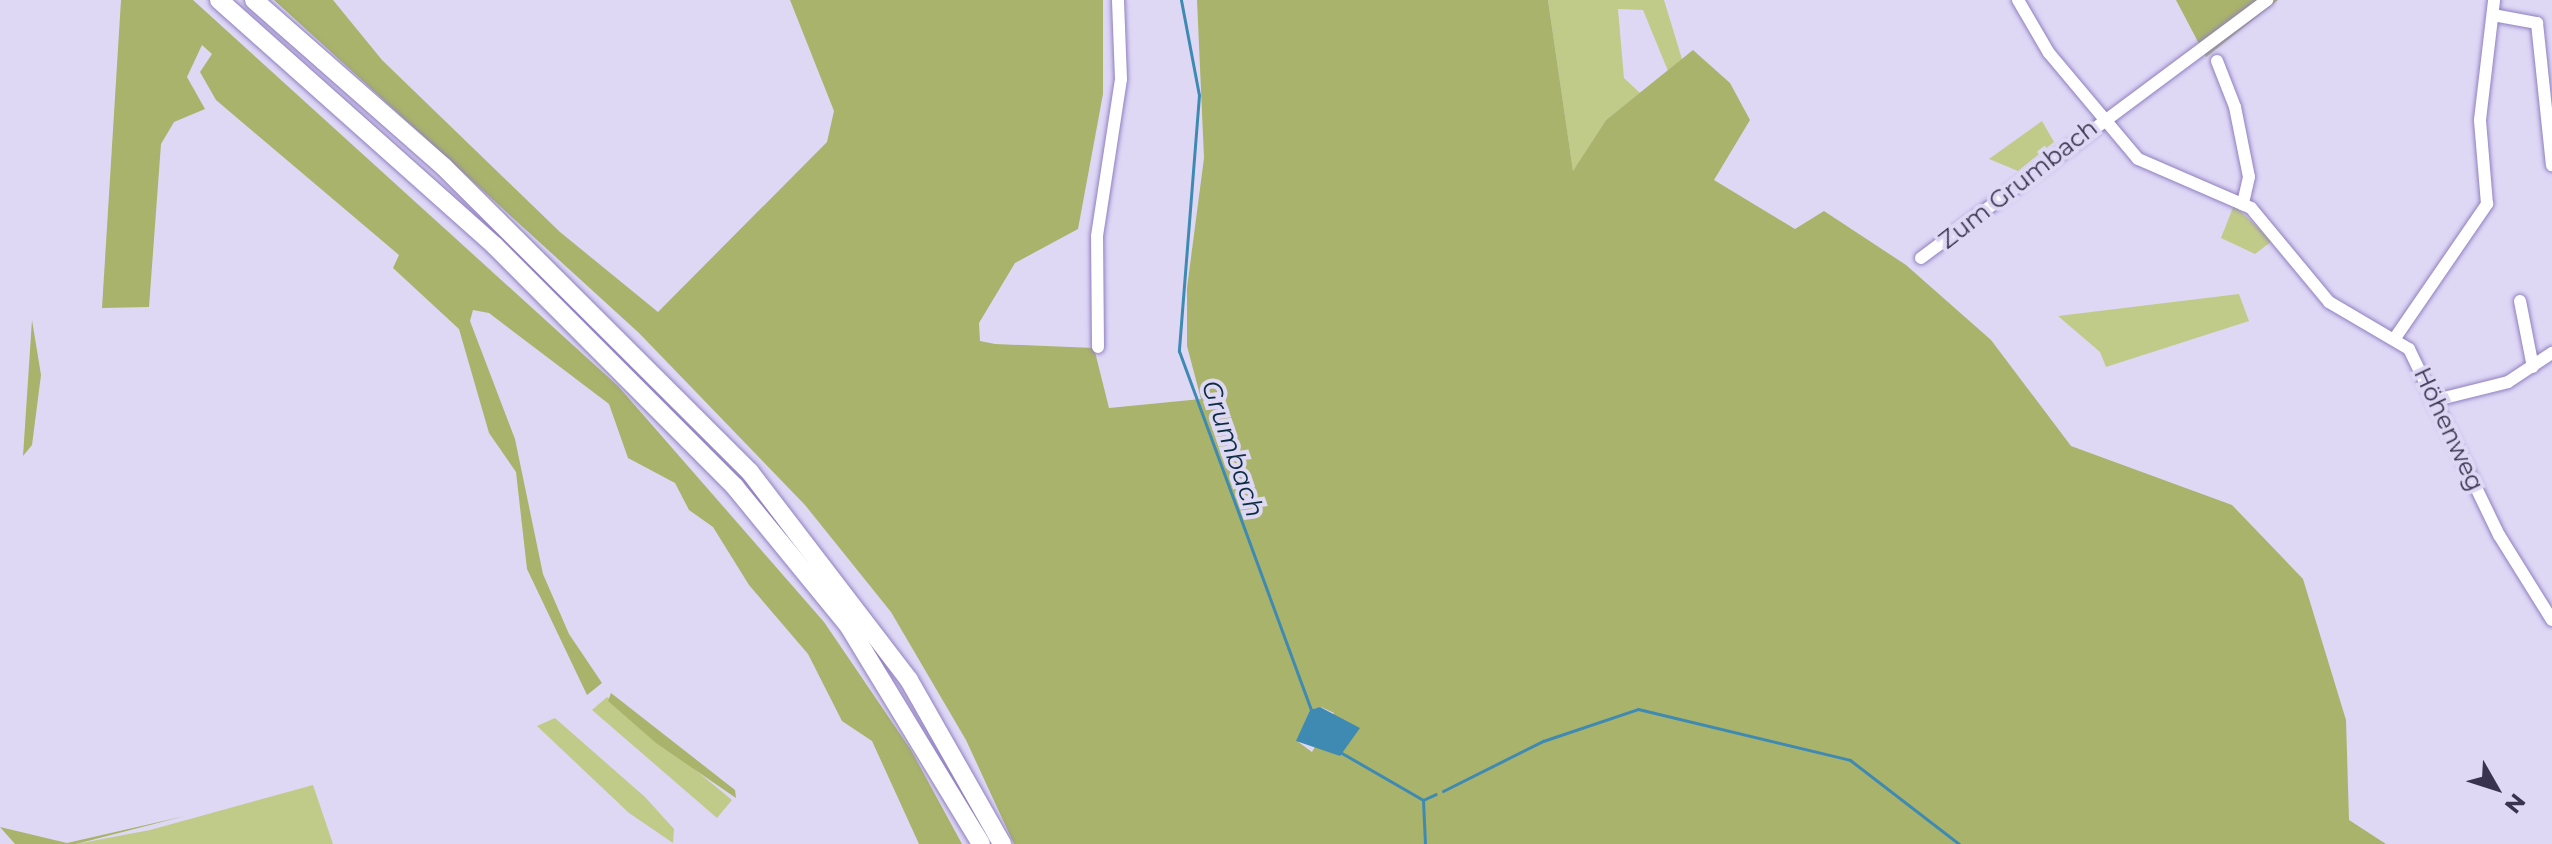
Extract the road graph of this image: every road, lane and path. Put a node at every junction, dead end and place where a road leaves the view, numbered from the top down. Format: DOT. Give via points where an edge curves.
graph roads {
  1 [pos="219,0"];
  2 [pos="254,0"];
  3 [pos="1118,0"];
  4 [pos="2018,0"];
  5 [pos="2267,0"];
  6 [pos="2494,0"];
  7 [pos="2493,15"];
  8 [pos="2217,61"];
  9 [pos="2100,116"];
  10 [pos="2552,165"];
  11 [pos="2243,204"];
  12 [pos="1921,258"];
  13 [pos="2520,301"];
  14 [pos="2395,338"];
  15 [pos="1098,347"];
  16 [pos="2552,353"];
  17 [pos="2533,367"];
  18 [pos="2440,399"];
  19 [pos="2552,620"];
  20 [pos="981,844"];
  21 [pos="1002,844"];
  1 -- 20 [label="highway" via="495,246 735,487 856,636"];
  2 -- 21 [label="highway" via="444,167 750,472 894,658"];
  3 -- 15 [label="street" via="1121,79 1097,236"];
  4 -- 9 [label="street, Höhenweg"];
  5 -- 9 [label="street, Zum Grumbach"];
  6 -- 7 [label="street"];
  7 -- 10 [label="street" via="2532,20 2539,28"];
  7 -- 14 [label="street" via="2480,120 2487,204"];
  8 -- 11 [label="street" via="2235,107 2249,177"];
  9 -- 11 [label="street, Höhenweg" via="2149,167"];
  9 -- 12 [label="street, Zum Grumbach"];
  11 -- 14 [label="street, Höhenweg" via="2329,302"];
  13 -- 17 [label="street"];
  14 -- 18 [label="street, Höhenweg"];
  16 -- 17 [label="street"];
  17 -- 18 [label="street" via="2508,382"];
  18 -- 19 [label="street, Höhenweg" via="2499,535"];
}
